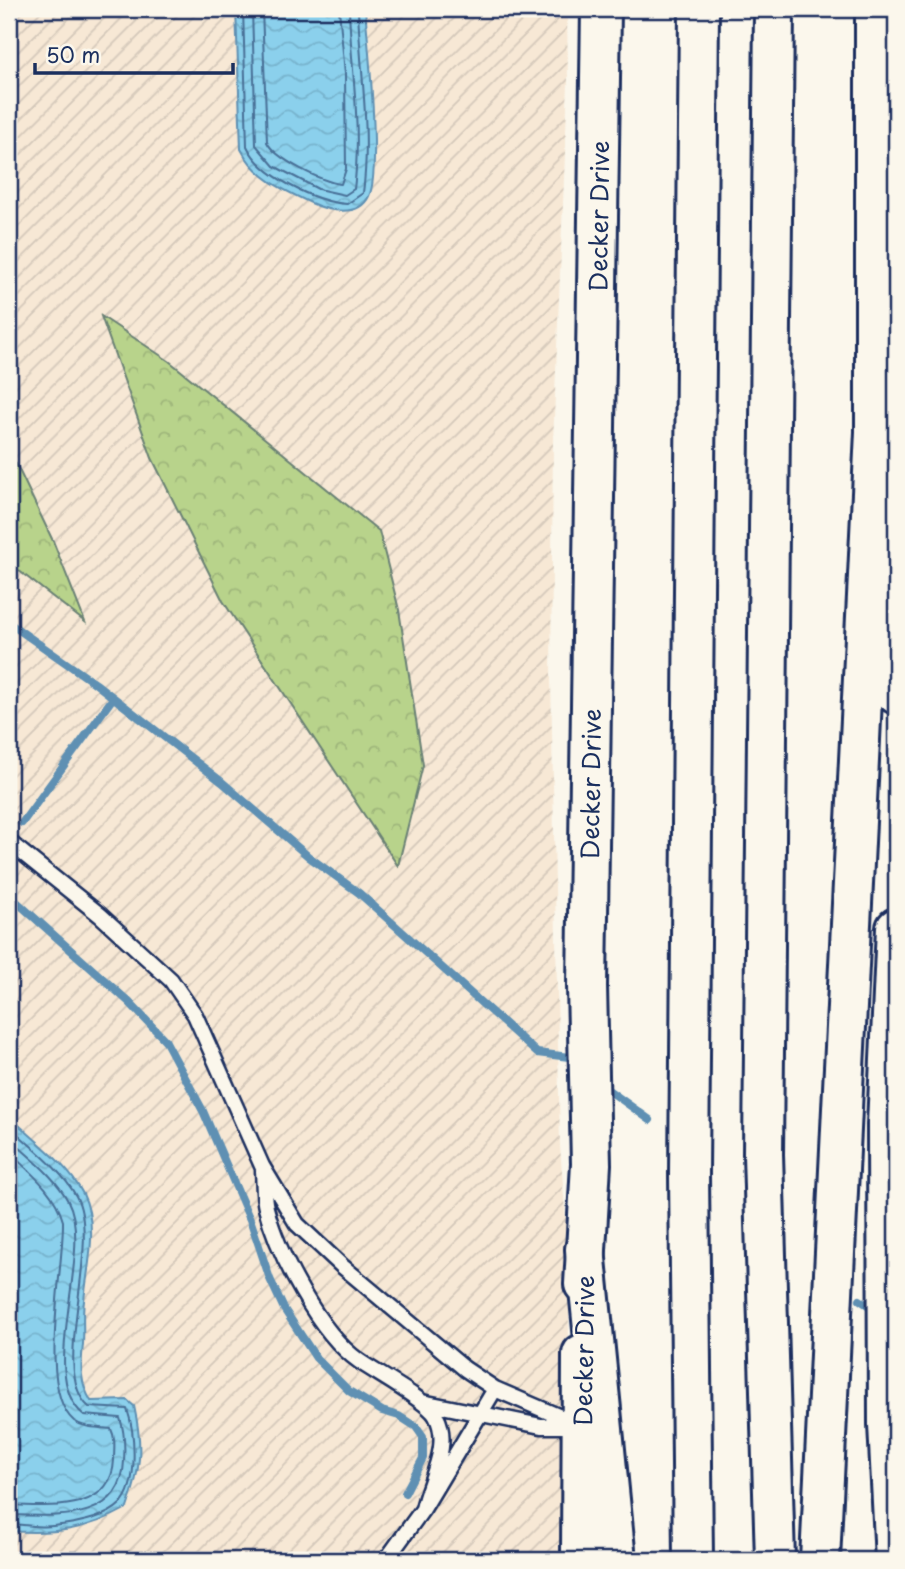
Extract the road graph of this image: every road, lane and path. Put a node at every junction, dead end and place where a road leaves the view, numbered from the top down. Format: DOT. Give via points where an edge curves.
graph roads {
  1 [pos="601,9"];
  2 [pos="699,9"];
  3 [pos="774,9"];
  4 [pos="874,9"];
  5 [pos="875,432"];
  6 [pos="895,512"];
  7 [pos="896,694"];
  8 [pos="9,842"];
  9 [pos="896,928"];
  10 [pos="891,1125"];
  11 [pos="262,1166"];
  12 [pos="585,1249"];
  13 [pos="495,1389"];
  14 [pos="422,1402"];
  15 [pos="480,1413"];
  16 [pos="581,1426"];
  17 [pos="423,1509"];
  18 [pos="386,1560"];
  19 [pos="580,1560"];
  20 [pos="616,1560"];
  21 [pos="693,1560"];
  22 [pos="775,1560"];
  23 [pos="820,1560"];
  24 [pos="895,1560"];
  1 -- 12 [label="main road, Decker Drive" via="587,986 591,1164"];
  2 -- 21 [label="main road" via="689,1174"];
  3 -- 22 [label="main road" via="763,1154"];
  4 -- 5 [label="main road" via="881,143"];
  5 -- 6 [label="main road"];
  5 -- 23 [label="main road"];
  6 -- 7 [label="main road"];
  8 -- 11 [label="lane" via="171,980 195,1014"];
  9 -- 10 [label="main road"];
  10 -- 24 [label="main road" via="887,1371"];
  11 -- 13 [label="lane" via="297,1224 454,1360"];
  11 -- 14 [label="lane" via="266,1207 280,1246 324,1324 355,1359"];
  12 -- 16 [label="main road, Decker Drive"];
  12 -- 20 [label="main road"];
  13 -- 15 [label="lane"];
  13 -- 16 [label="lane"];
  14 -- 15 [label="lane"];
  14 -- 17 [label="lane" via="436,1415 441,1432 440,1454"];
  15 -- 16 [label="lane" via="541,1426"];
  15 -- 17 [label="lane"];
  16 -- 19 [label="main road, Decker Drive"];
  17 -- 18 [label="lane"];
}
